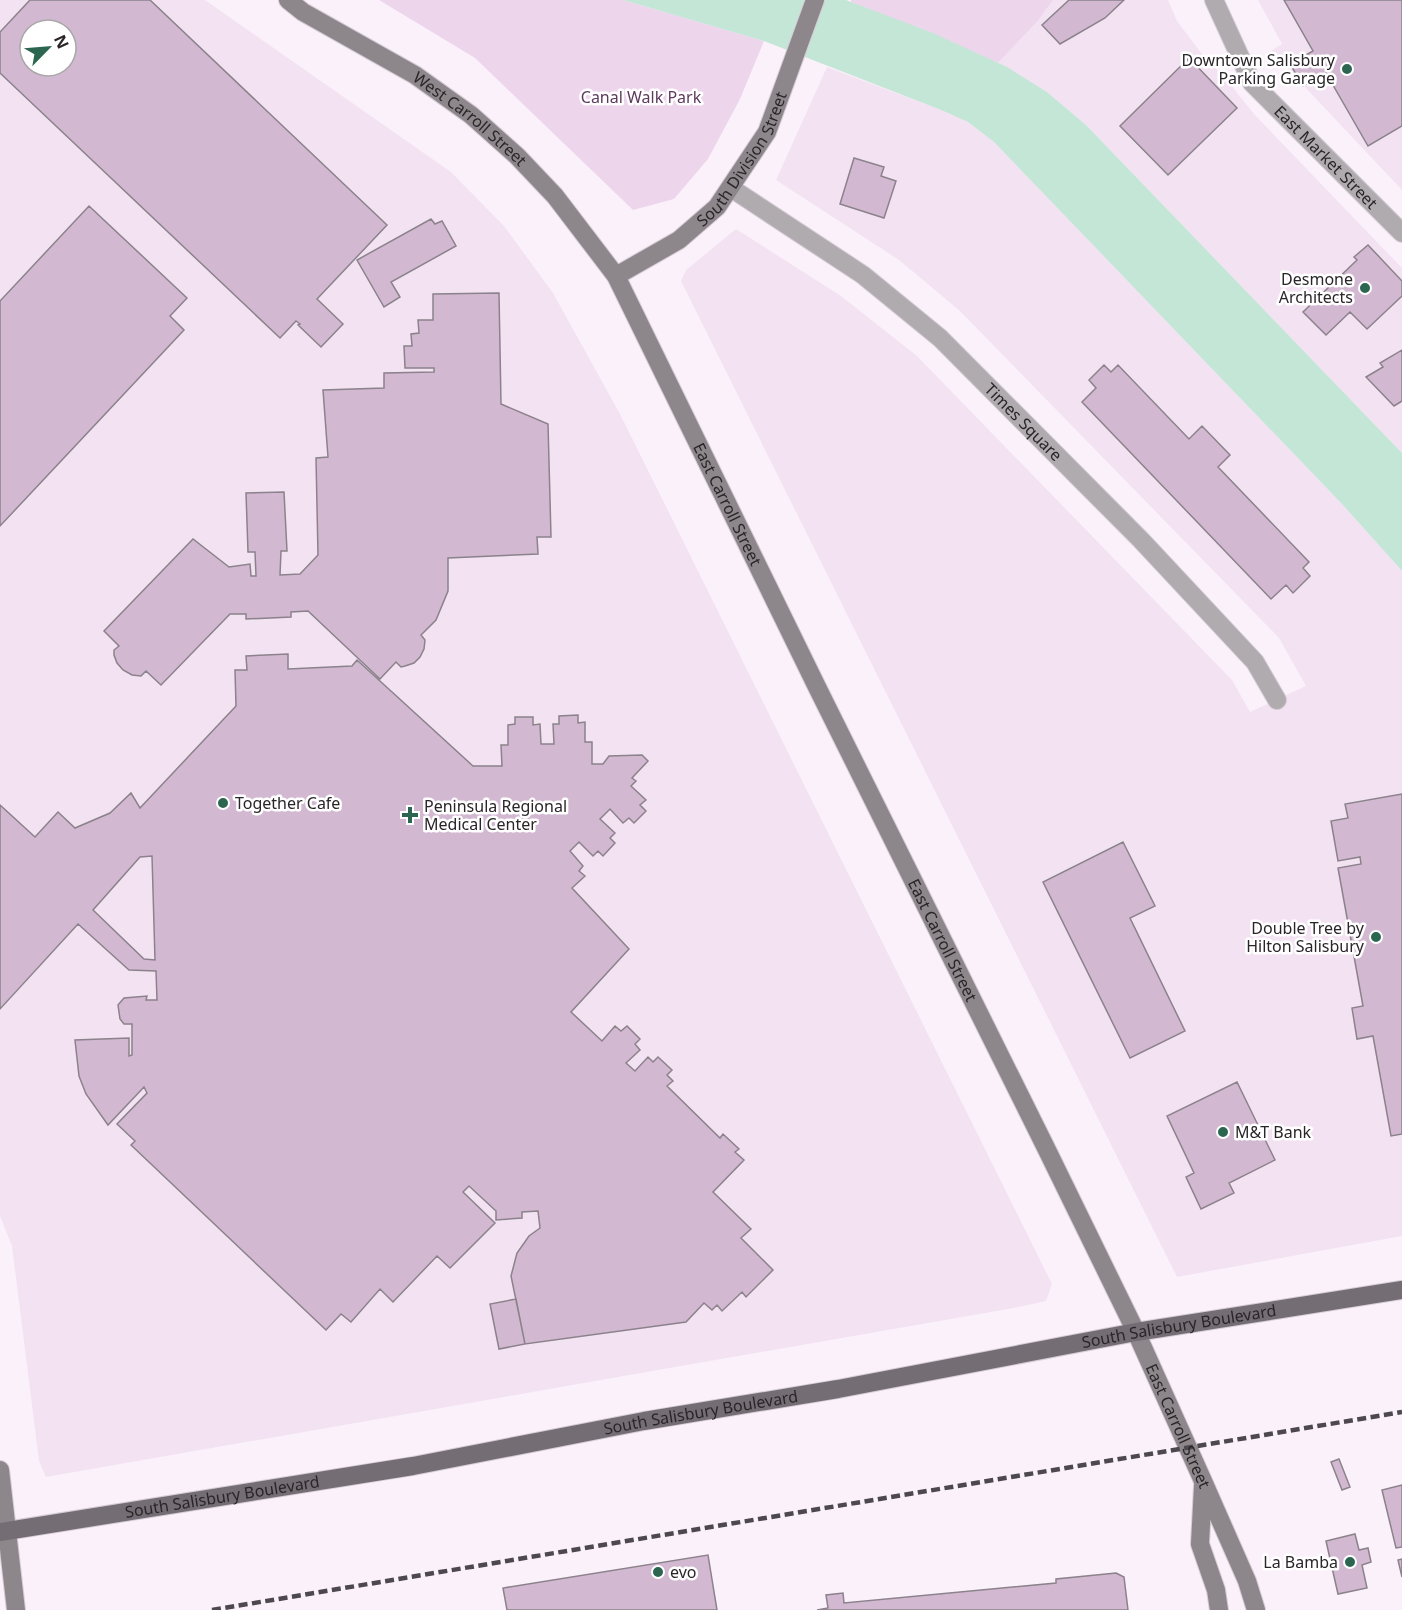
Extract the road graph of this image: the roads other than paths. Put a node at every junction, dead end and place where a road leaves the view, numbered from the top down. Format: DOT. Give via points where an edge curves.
graph roads {
  1 [pos="288,0"];
  2 [pos="815,0"];
  3 [pos="1214,0"];
  4 [pos="731,188"];
  5 [pos="1402,233"];
  6 [pos="616,276"];
  7 [pos="1277,700"];
  8 [pos="1402,1290"];
  9 [pos="1136,1332"];
  10 [pos="0,1470"];
  11 [pos="1203,1481"];
  12 [pos="3,1531"];
  13 [pos="16,1610"];
  14 [pos="1219,1610"];
  15 [pos="1256,1610"];
  1 -- 6 [label="main road, West Carroll Street" via="416,75 471,115 555,196"];
  2 -- 4 [label="main road, South Division Street" via="767,132"];
  3 -- 5 [label="street, East Market Street" via="1252,83"];
  4 -- 6 [label="main road, South Division Street" via="717,207 679,240"];
  4 -- 7 [label="street, Times Square" via="863,275 940,338 1141,540 1255,662"];
  6 -- 9 [label="main road, East Carroll Street"];
  8 -- 9 [label="main road, South Salisbury Boulevard"];
  9 -- 11 [label="main road, East Carroll Street"];
  9 -- 12 [label="main road, South Salisbury Boulevard" via="413,1466"];
  10 -- 12 [label="main road"];
  11 -- 14 [label="main road" via="1200,1544"];
  11 -- 15 [label="main road, East Carroll Street"];
  12 -- 13 [label="main road"];
}
